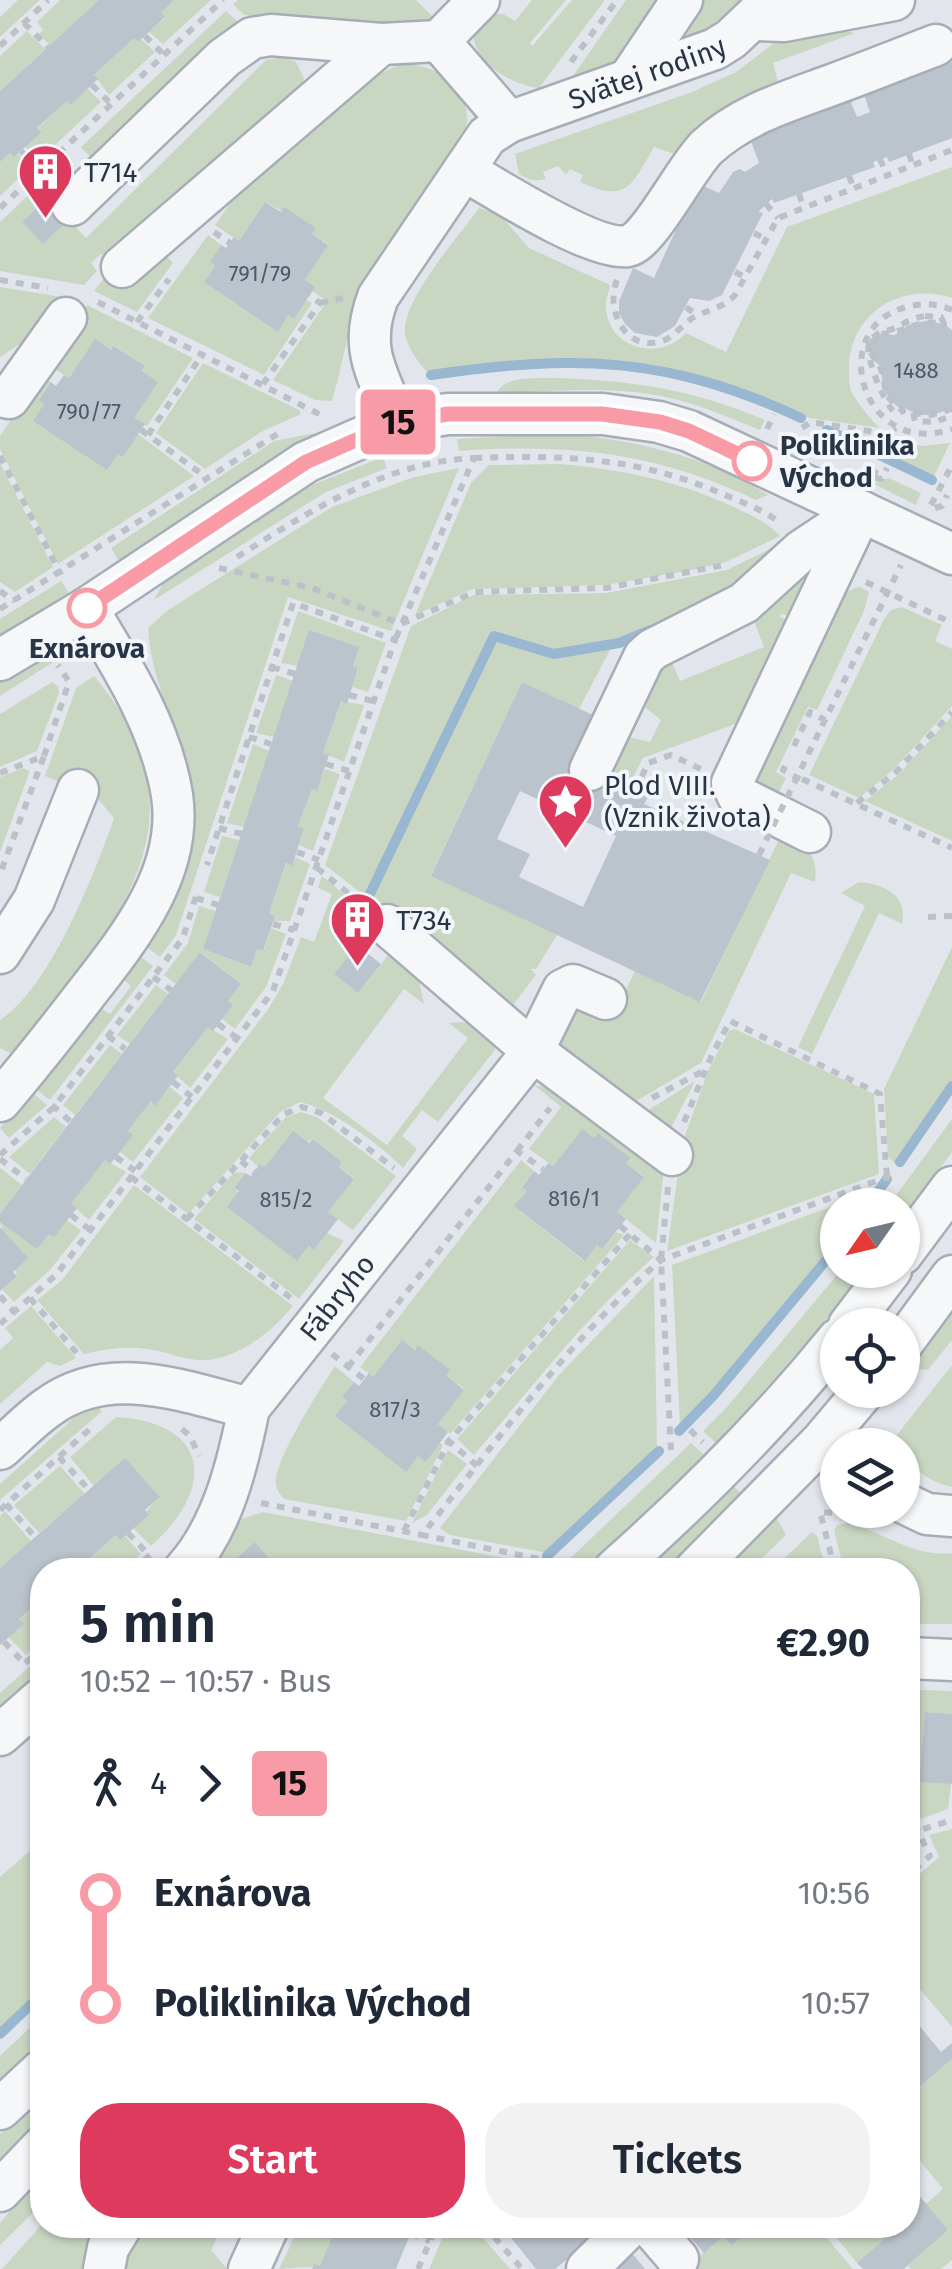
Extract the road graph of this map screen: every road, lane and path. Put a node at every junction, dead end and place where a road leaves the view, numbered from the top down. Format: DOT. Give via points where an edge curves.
graph roads {
  1 [pos="48,0"];
  2 [pos="478,0"];
  3 [pos="682,0"];
  4 [pos="894,0"];
  5 [pos="224,2"];
  6 [pos="762,10"];
  7 [pos="24,23"];
  8 [pos="145,36"];
  9 [pos="439,41"];
  10 [pos="381,44"];
  11 [pos="936,45"];
  12 [pos="0,46"];
  13 [pos="48,47"];
  14 [pos="164,55"];
  15 [pos="630,79"];
  16 [pos="92,85"];
  17 [pos="111,104"];
  18 [pos="509,122"];
  19 [pos="951,146"];
  20 [pos="21,151"];
  21 [pos="909,154"];
  22 [pos="880,160"];
  23 [pos="913,166"];
  24 [pos="40,170"];
  25 [pos="464,170"];
  26 [pos="849,176"];
  27 [pos="886,176"];
  28 [pos="854,189"];
  29 [pos="799,194"];
  30 [pos="766,204"];
  31 [pos="72,205"];
  32 [pos="0,208"];
  33 [pos="804,208"];
  34 [pos="778,218"];
  35 [pos="754,233"];
  36 [pos="219,236"];
  37 [pos="766,239"];
  38 [pos="230,243"];
  39 [pos="624,248"];
  40 [pos="122,266"];
  41 [pos="735,272"];
  42 [pos="745,277"];
  43 [pos="0,280"];
  44 [pos="310,295"];
  45 [pos="71,303"];
  46 [pos="148,307"];
  47 [pos="686,307"];
  48 [pos="952,310"];
  49 [pos="697,315"];
  50 [pos="138,322"];
  51 [pos="202,355"];
  52 [pos="263,384"];
  53 [pos="3,402"];
  54 [pos="903,411"];
  55 [pos="952,413"];
  56 [pos="397,422"];
  57 [pos="802,428"];
  58 [pos="896,428"];
  59 [pos="952,429"];
  60 [pos="358,437"];
  61 [pos="0,456"];
  62 [pos="474,458"];
  63 [pos="883,466"];
  64 [pos="952,466"];
  65 [pos="412,468"];
  66 [pos="206,476"];
  67 [pos="869,488"];
  68 [pos="927,513"];
  69 [pos="952,554"];
  70 [pos="743,557"];
  71 [pos="818,559"];
  72 [pos="219,568"];
  73 [pos="202,578"];
  74 [pos="888,592"];
  75 [pos="85,608"];
  76 [pos="952,623"];
  77 [pos="401,624"];
  78 [pos="395,640"];
  79 [pos="0,660"];
  80 [pos="272,667"];
  81 [pos="295,674"];
  82 [pos="44,676"];
  83 [pos="349,695"];
  84 [pos="374,701"];
  85 [pos="810,712"];
  86 [pos="952,712"];
  87 [pos="824,722"];
  88 [pos="249,737"];
  89 [pos="271,744"];
  90 [pos="671,755"];
  91 [pos="326,764"];
  92 [pos="349,770"];
  93 [pos="590,770"];
  94 [pos="0,773"];
  95 [pos="802,779"];
  96 [pos="78,790"];
  97 [pos="635,791"];
  98 [pos="857,803"];
  99 [pos="219,828"];
  100 [pos="810,832"];
  101 [pos="242,834"];
  102 [pos="952,848"];
  103 [pos="296,852"];
  104 [pos="760,855"];
  105 [pos="318,864"];
  106 [pos="0,874"];
  107 [pos="196,898"];
  108 [pos="218,905"];
  109 [pos="928,916"];
  110 [pos="952,916"];
  111 [pos="272,924"];
  112 [pos="387,925"];
  113 [pos="294,930"];
  114 [pos="0,953"];
  115 [pos="153,977"];
  116 [pos="171,990"];
  117 [pos="606,999"];
  118 [pos="730,1021"];
  119 [pos="218,1024"];
  120 [pos="108,1036"];
  121 [pos="237,1038"];
  122 [pos="125,1050"];
  123 [pos="533,1051"];
  124 [pos="705,1070"];
  125 [pos="173,1082"];
  126 [pos="192,1097"];
  127 [pos="0,1101"];
  128 [pos="555,1102"];
  129 [pos="54,1107"];
  130 [pos="620,1116"];
  131 [pos="70,1121"];
  132 [pos="355,1122"];
  133 [pos="347,1132"];
  134 [pos="518,1151"];
  135 [pos="672,1155"];
  136 [pos="0,1157"];
  137 [pos="116,1157"];
  138 [pos="241,1161"];
  139 [pos="543,1169"];
  140 [pos="254,1172"];
  141 [pos="133,1174"];
  142 [pos="403,1175"];
  143 [pos="887,1177"];
  144 [pos="26,1179"];
  145 [pos="896,1183"];
  146 [pos="952,1187"];
  147 [pos="71,1215"];
  148 [pos="187,1219"];
  149 [pos="620,1226"];
  150 [pos="90,1230"];
  151 [pos="920,1230"];
  152 [pos="630,1234"];
  153 [pos="663,1241"];
  154 [pos="661,1260"];
  155 [pos="952,1276"];
  156 [pos="877,1288"];
  157 [pos="282,1291"];
  158 [pos="0,1296"];
  159 [pos="30,1298"];
  160 [pos="862,1308"];
  161 [pos="14,1312"];
  162 [pos="920,1320"];
  163 [pos="0,1324"];
  164 [pos="332,1354"];
  165 [pos="95,1358"];
  166 [pos="820,1361"];
  167 [pos="348,1366"];
  168 [pos="322,1369"];
  169 [pos="784,1406"];
  170 [pos="249,1408"];
  171 [pos="99,1421"];
  172 [pos="173,1421"];
  173 [pos="447,1439"];
  174 [pos="820,1439"];
  175 [pos="0,1450"];
  176 [pos="671,1450"];
  177 [pos="59,1457"];
  178 [pos="820,1457"];
  179 [pos="477,1466"];
  180 [pos="202,1470"];
  181 [pos="90,1490"];
  182 [pos="258,1502"];
  183 [pos="3,1507"];
  184 [pos="920,1511"];
  185 [pos="952,1516"];
  186 [pos="404,1531"];
  187 [pos="128,1533"];
  188 [pos="422,1535"];
  189 [pos="35,1537"];
  190 [pos="827,1540"];
  191 [pos="165,1556"];
  192 [pos="534,1558"];
  193 [pos="627,1558"];
  194 [pos="708,1558"];
  195 [pos="832,1558"];
  196 [pos="4,1642"];
  197 [pos="920,1659"];
  198 [pos="952,1660"];
  199 [pos="30,1676"];
  200 [pos="30,1687"];
  201 [pos="0,1735"];
  202 [pos="952,1820"];
  203 [pos="920,1828"];
  204 [pos="920,1835"];
  205 [pos="920,1865"];
  206 [pos="30,2081"];
  207 [pos="0,2109"];
  208 [pos="30,2160"];
  209 [pos="0,2192"];
  210 [pos="114,2238"];
  211 [pos="263,2238"];
  212 [pos="422,2238"];
  213 [pos="431,2238"];
  214 [pos="495,2238"];
  215 [pos="617,2238"];
  216 [pos="660,2238"];
  217 [pos="430,2241"];
  218 [pos="678,2260"];
  219 [pos="104,2269"];
  220 [pos="249,2269"];
  221 [pos="418,2269"];
  222 [pos="522,2269"];
  223 [pos="587,2269"];
  1 -- 7 [label="path"];
  2 -- 9 [label="street"];
  3 -- 15 [label="street"];
  4 -- 6 [label="street" via="784,21"];
  5 -- 14 [label="path"];
  6 -- 15 [label="street, Svätej rodiny" via="715,50"];
  7 -- 12 [label="path"];
  7 -- 13 [label="path"];
  8 -- 14 [label="path"];
  9 -- 10 [label="street"];
  9 -- 18 [label="street"];
  10 -- 31 [label="street" via="252,38"];
  10 -- 40 [label="street"];
  11 -- 39 [label="street" via="757,112 727,130 692,162 645,236"];
  14 -- 17 [label="path"];
  15 -- 18 [label="street, Svätej rodiny"];
  16 -- 17 [label="path"];
  17 -- 24 [label="path"];
  18 -- 25 [label="street" via="487,136"];
  19 -- 23 [label="path"];
  20 -- 24 [label="path"];
  21 -- 23 [label="path"];
  22 -- 27 [label="path"];
  23 -- 27 [label="path"];
  24 -- 32 [label="path"];
  25 -- 39 [label="street" via="582,235"];
  25 -- 56 [label="street" via="370,318 370,355"];
  26 -- 28 [label="path"];
  27 -- 28 [label="path"];
  28 -- 33 [label="path"];
  29 -- 33 [label="path"];
  30 -- 34 [label="path"];
  33 -- 34 [label="path"];
  34 -- 37 [label="path"];
  35 -- 37 [label="path"];
  36 -- 38 [label="path"];
  37 -- 42 [label="path"];
  39 -- 49 [label="path" via="613,308 630,336 662,341"];
  41 -- 42 [label="path"];
  42 -- 49 [label="path" via="725,306"];
  43 -- 45 [label="path"];
  44 -- 52 [label="path" via="320,303"];
  45 -- 50 [label="path"];
  45 -- 53 [label="street"];
  46 -- 50 [label="path"];
  47 -- 49 [label="path"];
  48 -- 58 [label="path" via="920,304 899,309 868,337 861,357 867,398"];
  50 -- 51 [label="path"];
  51 -- 52 [label="path"];
  51 -- 66 [label="path" via="144,432"];
  52 -- 60 [label="path"];
  54 -- 54 [label="path" via="895,413 884,400 868,353 869,344 877,334 911,318 941,317 944,324 908,325 870,344 887,397"];
  55 -- 55 [label="path" via="938,415 912,415 925,423"];
  56 -- 60 [label="street"];
  56 -- 67 [label="street" via="448,414 602,414 660,422"];
  57 -- 58 [label="path" via="811,422 888,434"];
  58 -- 59 [label="path" via="931,434"];
  60 -- 65 [label="path"];
  60 -- 75 [label="street" via="306,462"];
  61 -- 75 [label="path"];
  62 -- 65 [label="path"];
  62 -- 71 [label="path" via="589,458 655,469 768,514"];
  62 -- 77 [label="path"];
  63 -- 67 [label="path"];
  64 -- 68 [label="path"];
  65 -- 72 [label="path" via="328,500"];
  67 -- 68 [label="street"];
  67 -- 71 [label="street"];
  68 -- 69 [label="street"];
  68 -- 74 [label="path"];
  70 -- 77 [label="path" via="606,588 475,592"];
  71 -- 74 [label="path"];
  71 -- 93 [label="street" via="644,657"];
  71 -- 100 [label="street" via="732,783 738,796"];
  72 -- 73 [label="path"];
  72 -- 77 [label="path" via="312,588"];
  74 -- 76 [label="path"];
  74 -- 87 [label="path"];
  75 -- 79 [label="street"];
  75 -- 82 [label="path"];
  75 -- 127 [label="street" via="155,732 173,800 172,835 155,891 130,935"];
  77 -- 78 [label="path"];
  78 -- 80 [label="path" via="294,602"];
  78 -- 84 [label="path"];
  80 -- 81 [label="path"];
  80 -- 88 [label="path"];
  83 -- 84 [label="path"];
  84 -- 92 [label="path"];
  85 -- 87 [label="path"];
  86 -- 98 [label="path"];
  87 -- 104 [label="path, bridge"];
  88 -- 89 [label="path"];
  88 -- 99 [label="path"];
  90 -- 97 [label="path" via="648,762"];
  91 -- 92 [label="path"];
  92 -- 105 [label="path"];
  94 -- 106 [label="path" via="44,756"];
  95 -- 98 [label="path"];
  96 -- 114 [label="street" via="34,900"];
  98 -- 102 [label="path"];
  99 -- 101 [label="path"];
  99 -- 107 [label="path"];
  103 -- 105 [label="path"];
  105 -- 112 [label="path"];
  105 -- 113 [label="path"];
  107 -- 108 [label="path"];
  107 -- 115 [label="path" via="183,938"];
  109 -- 110 [label="path"];
  111 -- 113 [label="path"];
  112 -- 123 [label="street"];
  113 -- 121 [label="path" via="273,991"];
  115 -- 116 [label="path"];
  115 -- 120 [label="path"];
  117 -- 123 [label="street, Fábryho" via="567,986"];
  118 -- 143 [label="path" via="880,1094"];
  119 -- 121 [label="path"];
  120 -- 122 [label="path"];
  120 -- 129 [label="path"];
  121 -- 126 [label="path"];
  123 -- 130 [label="street"];
  123 -- 170 [label="street, Fábryho"];
  124 -- 130 [label="path"];
  125 -- 126 [label="path"];
  126 -- 141 [label="path"];
  128 -- 134 [label="path"];
  129 -- 131 [label="path"];
  129 -- 136 [label="path"];
  130 -- 135 [label="street"];
  132 -- 133 [label="path"];
  133 -- 138 [label="path" via="302,1107 284,1114"];
  133 -- 142 [label="path"];
  134 -- 139 [label="path"];
  134 -- 167 [label="path"];
  136 -- 144 [label="path"];
  137 -- 141 [label="path"];
  138 -- 140 [label="path"];
  138 -- 148 [label="path"];
  141 -- 148 [label="path"];
  141 -- 150 [label="path"];
  143 -- 145 [label="path"];
  143 -- 154 [label="path"];
  146 -- 151 [label="street"];
  147 -- 150 [label="path"];
  148 -- 157 [label="path"];
  149 -- 152 [label="path"];
  150 -- 159 [label="path"];
  152 -- 154 [label="path"];
  152 -- 173 [label="path"];
  153 -- 154 [label="path"];
  154 -- 176 [label="path"];
  154 -- 179 [label="path" via="554,1370"];
  155 -- 162 [label="street"];
  156 -- 160 [label="street"];
  158 -- 161 [label="path"];
  159 -- 161 [label="path"];
  159 -- 165 [label="path" via="84,1361"];
  161 -- 163 [label="path"];
  164 -- 168 [label="path"];
  166 -- 169 [label="street"];
  169 -- 174 [label="street"];
  169 -- 193 [label="street"];
  170 -- 175 [label="street" via="179,1390 103,1382 48,1407"];
  170 -- 191 [label="street, Fábryho" via="216,1521"];
  171 -- 177 [label="path"];
  172 -- 180 [label="path" via="190,1436"];
  173 -- 179 [label="path"];
  173 -- 186 [label="path"];
  177 -- 181 [label="path"];
  177 -- 183 [label="path"];
  178 -- 194 [label="street"];
  179 -- 188 [label="path"];
  182 -- 186 [label="path"];
  183 -- 189 [label="path"];
  184 -- 185 [label="street"];
  186 -- 188 [label="path"];
  187 -- 191 [label="path"];
  188 -- 192 [label="path"];
  190 -- 195 [label="path"];
  196 -- 199 [label="path"];
  197 -- 198 [label="street"];
  200 -- 201 [label="street"];
  202 -- 203 [label="path"];
  204 -- 205 [label="path" via="930,1856"];
  206 -- 207 [label="street"];
  208 -- 209 [label="street"];
  210 -- 219 [label="street"];
  211 -- 220 [label="street"];
  212 -- 217 [label="path"];
  213 -- 217 [label="path"];
  214 -- 222 [label="path"];
  215 -- 223 [label="street"];
  216 -- 218 [label="street"];
  217 -- 221 [label="path"];
}
